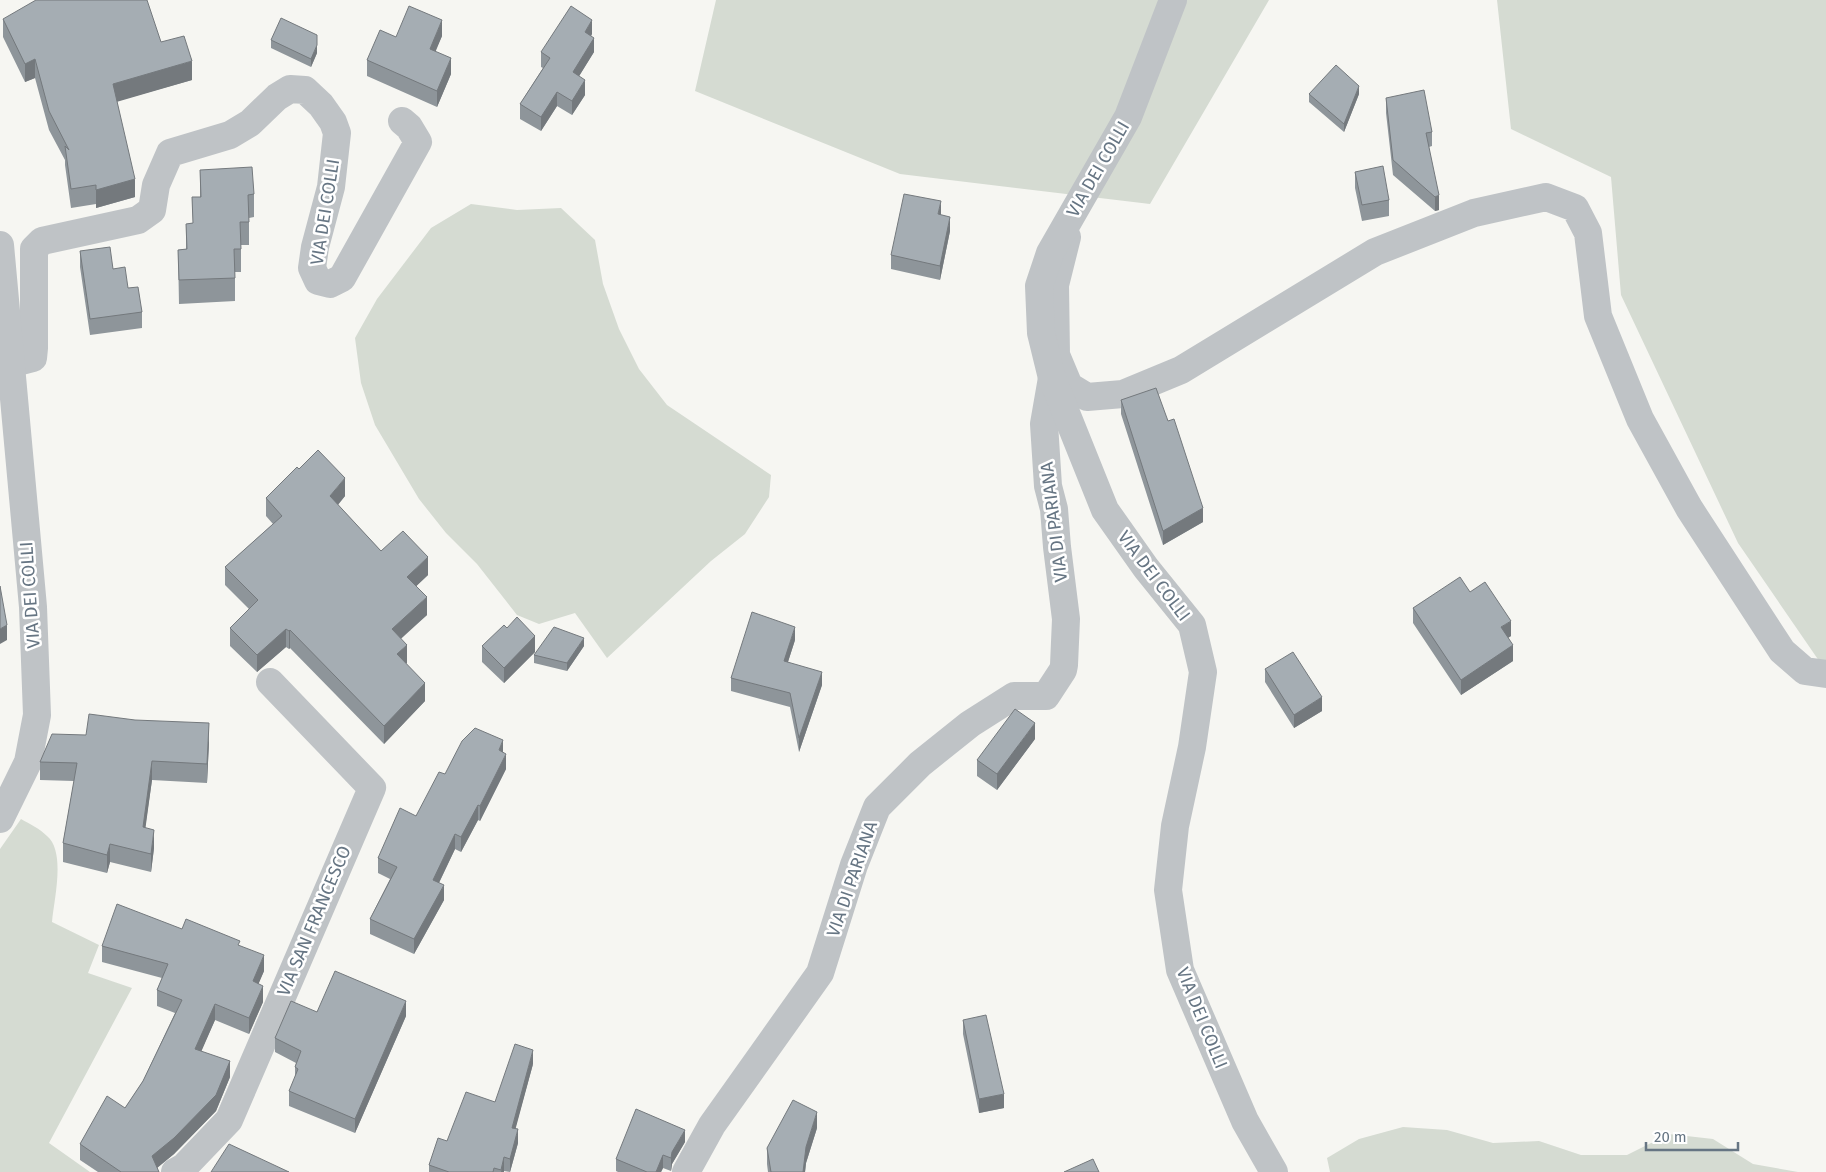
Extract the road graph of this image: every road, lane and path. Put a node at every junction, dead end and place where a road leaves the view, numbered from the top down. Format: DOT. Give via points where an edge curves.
graph roads {
  1 [pos="1173,0"];
  2 [pos="402,121"];
  3 [pos="1075,210"];
  4 [pos="0,254"];
  5 [pos="6,355"];
  6 [pos="1052,378"];
  7 [pos="1826,674"];
  8 [pos="270,682"];
  9 [pos="0,819"];
  10 [pos="175,1172"];
  11 [pos="686,1172"];
  12 [pos="1274,1172"];
  1 -- 3 [label="street, VIA DEI COLLI" via="1128,117"];
  2 -- 5 [label="street, VIA DEI COLLI" via="418,142 342,278 330,284 318,281 312,268 332,187 337,133 333,122 316,100 305,90 290,88 250,123 230,134 170,153 156,185 152,210 138,220 38,245 34,249 32,358"];
  3 -- 6 [label="street, VIA DEI COLLI" via="1050,253 1039,286 1041,333"];
  3 -- 7 [label="street" via="1055,285 1056,355 1069,386 1087,397 1123,394 1181,370 1375,252 1474,213 1546,197 1575,208 1588,233 1598,316 1640,419 1690,508 1782,651 1805,671"];
  4 -- 5 [label="street, VIA DEI COLLI"];
  5 -- 9 [label="street, VIA DEI COLLI" via="32,607 37,715 28,762"];
  6 -- 11 [label="street, VIA DI PARIANA" via="1044,424 1048,486 1054,509 1066,619 1063,670 1046,696 1014,696 970,724 920,764 877,807 854,865 820,973 712,1125"];
  6 -- 12 [label="street, VIA DEI COLLI" via="1105,510 1192,625 1203,672 1192,747 1175,826 1168,890 1180,970 1245,1121"];
  8 -- 10 [label="street, VIA SAN FRANCESCO" via="372,788 229,1120 184,1167"];
}
